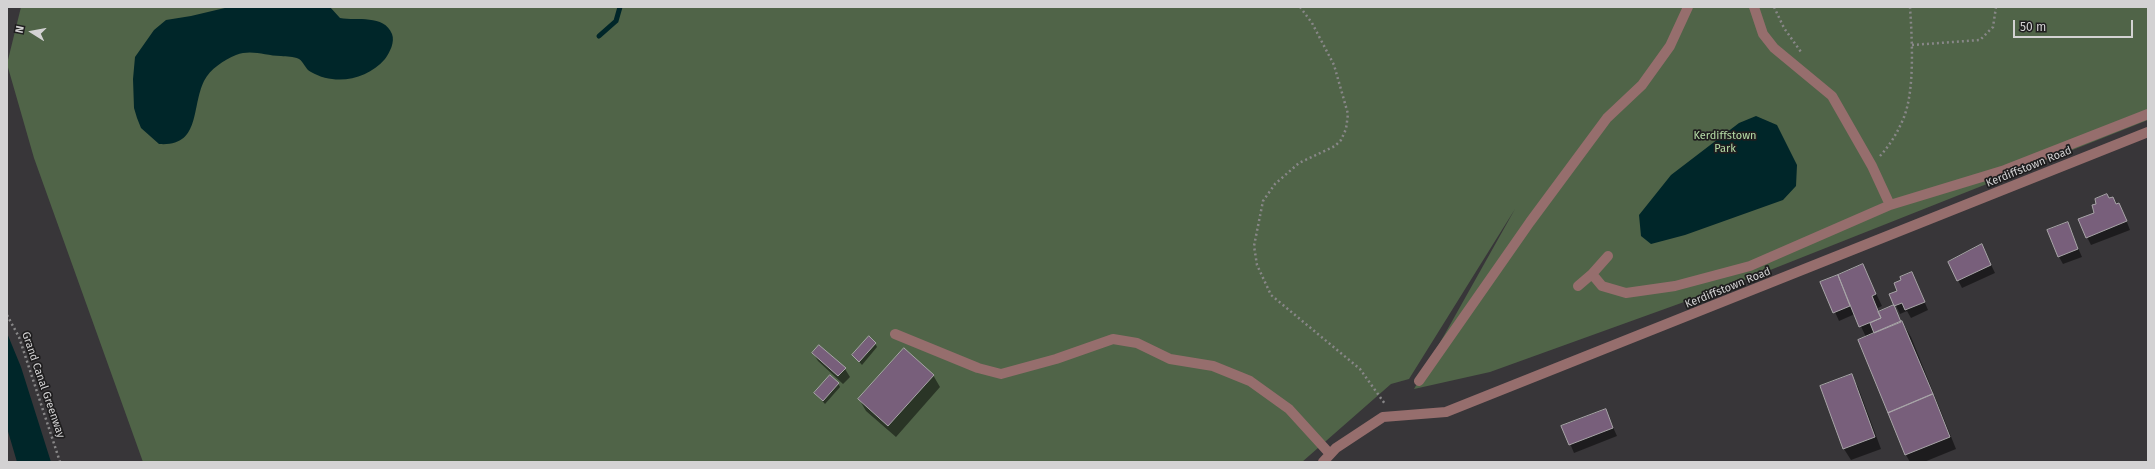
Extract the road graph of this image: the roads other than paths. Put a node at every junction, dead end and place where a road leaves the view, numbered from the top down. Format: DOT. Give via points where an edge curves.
graph roads {
  1 [pos="1688,7"];
  2 [pos="1754,7"];
  3 [pos="2148,114"];
  4 [pos="2148,132"];
  5 [pos="1890,205"];
  6 [pos="1608,256"];
  7 [pos="1592,274"];
  8 [pos="1578,286"];
  9 [pos="895,334"];
  10 [pos="1419,381"];
  11 [pos="1330,454"];
  12 [pos="1322,462"];
  1 -- 10 [label="street" via="1665,53 1642,85 1607,118 1530,222"];
  2 -- 5 [label="street" via="1763,34 1774,48 1832,96 1872,166"];
  3 -- 5 [label="street" via="2004,170"];
  4 -- 11 [label="street, Kerdiffstown Road" via="1446,412 1383,417"];
  5 -- 7 [label="street" via="1750,266 1675,286 1626,292 1602,286"];
  6 -- 7 [label="street"];
  7 -- 8 [label="street"];
  9 -- 11 [label="street" via="978,368 1002,374 1113,339 1137,343 1170,358 1213,366 1250,381 1289,409"];
  11 -- 12 [label="street, Kerdiffstown Road"];
}
